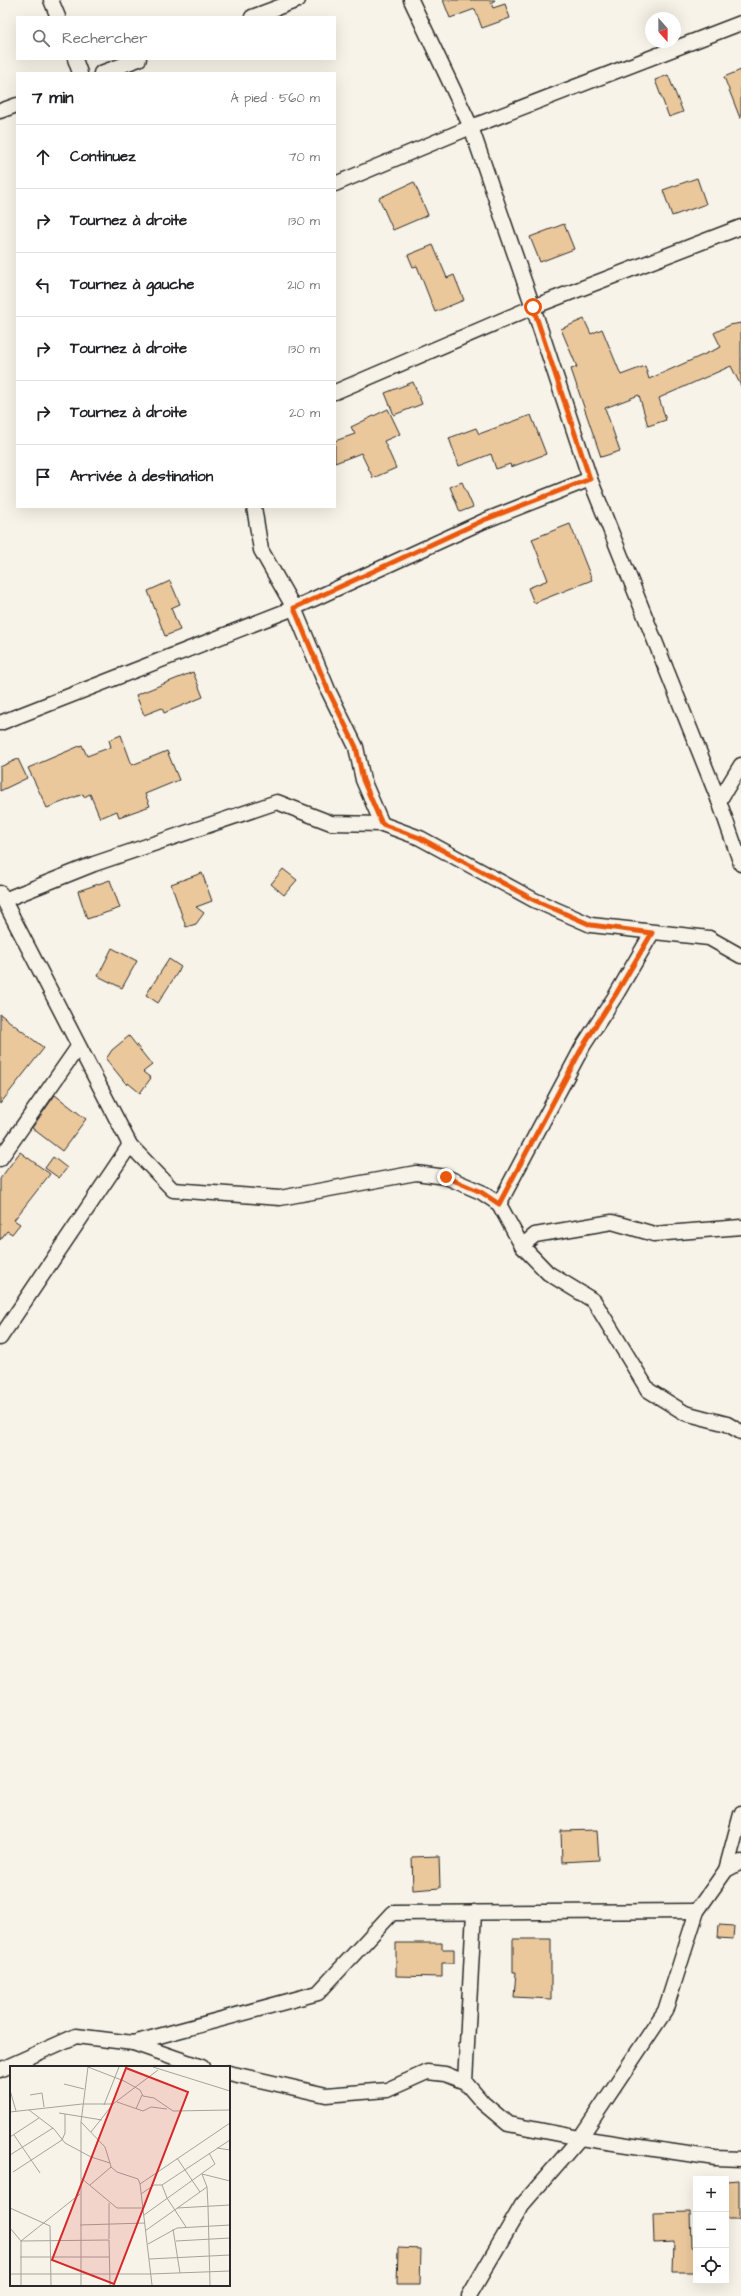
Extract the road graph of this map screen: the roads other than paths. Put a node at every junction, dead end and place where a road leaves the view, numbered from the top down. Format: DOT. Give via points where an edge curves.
graph roads {
  1 [pos="51,0"];
  2 [pos="298,0"];
  3 [pos="411,0"];
  4 [pos="58,16"];
  5 [pos="255,16"];
  6 [pos="741,23"];
  7 [pos="75,60"];
  8 [pos="136,60"];
  9 [pos="80,72"];
  10 [pos="104,72"];
  11 [pos="16,105"];
  12 [pos="0,112"];
  13 [pos="471,127"];
  14 [pos="336,184"];
  15 [pos="741,227"];
  16 [pos="533,307"];
  17 [pos="336,392"];
  18 [pos="590,479"];
  19 [pos="254,508"];
  20 [pos="294,608"];
  21 [pos="0,723"];
  22 [pos="741,765"];
  23 [pos="719,801"];
  24 [pos="382,824"];
  25 [pos="741,864"];
  26 [pos="2,897"];
  27 [pos="652,933"];
  28 [pos="741,956"];
  29 [pos="78,1047"];
  30 [pos="130,1145"];
  31 [pos="0,1159"];
  32 [pos="499,1204"];
  33 [pos="741,1227"];
  34 [pos="522,1246"];
  35 [pos="0,1338"];
  36 [pos="741,1432"];
  37 [pos="741,1814"];
  38 [pos="741,1862"];
  39 [pos="726,1870"];
  40 [pos="697,1911"];
  41 [pos="474,1912"];
  42 [pos="133,2042"];
  43 [pos="199,2066"];
  44 [pos="0,2070"];
  45 [pos="230,2073"];
  46 [pos="465,2082"];
  47 [pos="580,2138"];
  48 [pos="741,2159"];
  49 [pos="469,2296"];
  1 -- 4 [label="street"];
  2 -- 5 [label="street"];
  3 -- 13 [label="street"];
  6 -- 13 [label="street"];
  7 -- 9 [label="street"];
  8 -- 10 [label="street"];
  11 -- 12 [label="street"];
  13 -- 14 [label="street"];
  13 -- 16 [label="street"];
  15 -- 16 [label="street"];
  16 -- 17 [label="street"];
  16 -- 18 [label="street"];
  18 -- 20 [label="street" via="484,520"];
  18 -- 23 [label="street"];
  19 -- 20 [label="street" via="261,550"];
  20 -- 21 [label="street"];
  20 -- 24 [label="street" via="328,690 356,747 363,780"];
  22 -- 23 [label="street"];
  23 -- 25 [label="street"];
  24 -- 26 [label="street" via="331,823 277,802"];
  24 -- 27 [label="street" via="420,838 534,900 591,925"];
  26 -- 29 [label="street"];
  27 -- 28 [label="street" via="709,938"];
  27 -- 32 [label="street" via="583,1046"];
  29 -- 30 [label="street"];
  29 -- 31 [label="street"];
  30 -- 32 [label="street" via="173,1190 280,1198 416,1174 446,1177 481,1192"];
  30 -- 35 [label="street"];
  32 -- 34 [label="street"];
  33 -- 34 [label="street" via="654,1234 612,1222 535,1235"];
  34 -- 36 [label="street" via="548,1273 594,1301 648,1390 685,1413 727,1424"];
  37 -- 39 [label="street"];
  38 -- 39 [label="street"];
  39 -- 40 [label="street"];
  40 -- 41 [label="street"];
  40 -- 47 [label="street" via="665,2011"];
  41 -- 42 [label="street" via="392,1913 318,1993"];
  41 -- 46 [label="street"];
  42 -- 43 [label="street"];
  42 -- 44 [label="street" via="76,2036"];
  45 -- 46 [label="street" via="326,2096 387,2090 426,2072 445,2074"];
  46 -- 47 [label="street" via="483,2103 508,2124"];
  47 -- 48 [label="street" via="715,2158"];
  47 -- 49 [label="street" via="522,2205"];
}
